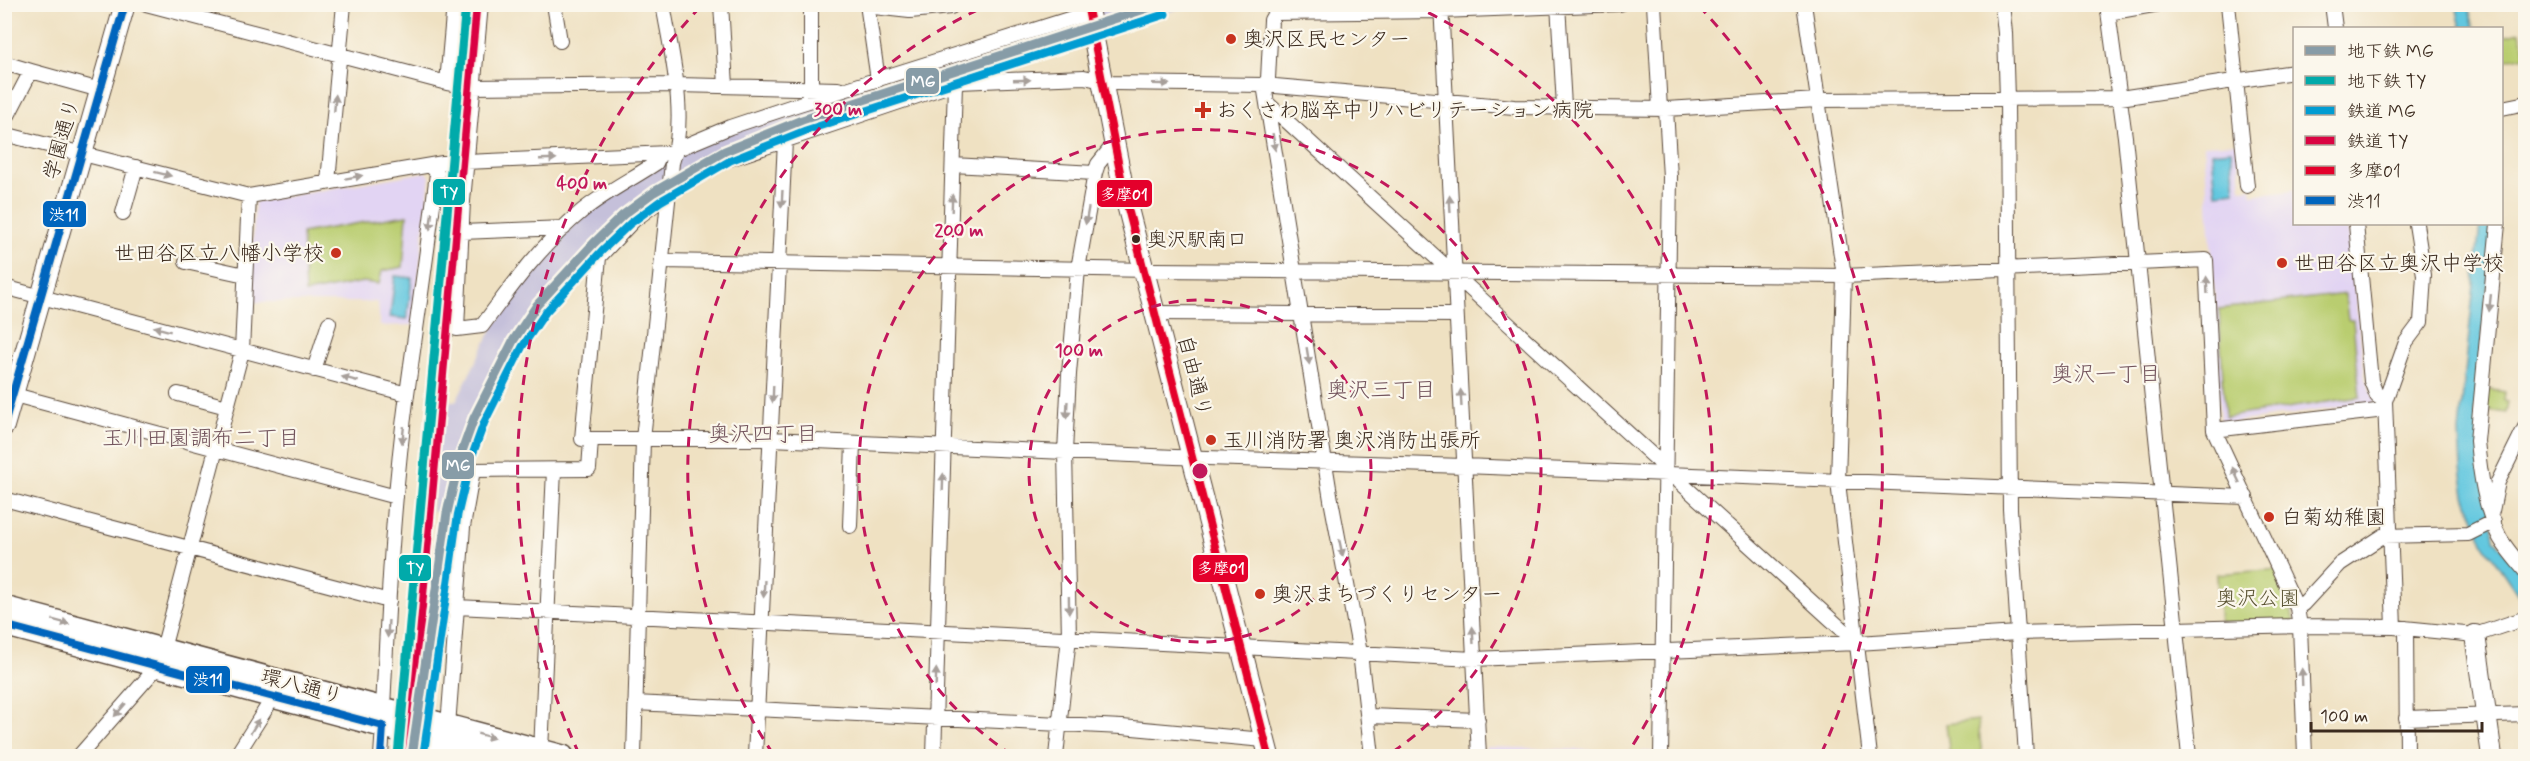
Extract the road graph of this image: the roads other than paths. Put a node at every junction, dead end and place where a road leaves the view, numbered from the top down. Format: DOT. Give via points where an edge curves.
graph roads {
  1 [pos="125,4"];
  2 [pos="146,4"];
  3 [pos="344,4"];
  4 [pos="454,4"];
  5 [pos="481,4"];
  6 [pos="554,4"];
  7 [pos="663,4"];
  8 [pos="721,4"];
  9 [pos="811,4"];
  10 [pos="867,4"];
  11 [pos="874,4"];
  12 [pos="950,4"];
  13 [pos="1620,4"];
  14 [pos="1654,4"];
  15 [pos="1804,4"];
  16 [pos="2002,4"];
  17 [pos="2159,4"];
  18 [pos="2228,4"];
  19 [pos="2332,4"];
  20 [pos="1558,6"];
  21 [pos="1441,8"];
  22 [pos="1087,9"];
  23 [pos="2108,9"];
  24 [pos="2335,27"];
  25 [pos="560,40"];
  26 [pos="339,54"];
  27 [pos="4,63"];
  28 [pos="31,71"];
  29 [pos="2293,72"];
  30 [pos="878,80"];
  31 [pos="1103,80"];
  32 [pos="2236,82"];
  33 [pos="447,83"];
  34 [pos="955,84"];
  35 [pos="678,85"];
  36 [pos="1264,85"];
  37 [pos="726,86"];
  38 [pos="472,87"];
  39 [pos="811,87"];
  40 [pos="100,90"];
  41 [pos="850,90"];
  42 [pos="2120,98"];
  43 [pos="2007,99"];
  44 [pos="1445,100"];
  45 [pos="1818,100"];
  46 [pos="1268,103"];
  47 [pos="2526,103"];
  48 [pos="1564,106"];
  49 [pos="2503,108"];
  50 [pos="1663,109"];
  51 [pos="4,123"];
  52 [pos="4,134"];
  53 [pos="785,141"];
  54 [pos="1114,144"];
  55 [pos="676,152"];
  56 [pos="660,154"];
  57 [pos="82,155"];
  58 [pos="466,162"];
  59 [pos="430,165"];
  60 [pos="953,165"];
  61 [pos="136,167"];
  62 [pos="1095,173"];
  63 [pos="328,182"];
  64 [pos="2247,186"];
  65 [pos="670,193"];
  66 [pos="249,196"];
  67 [pos="123,213"];
  68 [pos="2356,225"];
  69 [pos="2416,225"];
  70 [pos="2498,225"];
  71 [pos="564,228"];
  72 [pos="462,232"];
  73 [pos="662,261"];
  74 [pos="186,262"];
  75 [pos="779,263"];
  76 [pos="2138,263"];
  77 [pos="950,267"];
  78 [pos="2007,268"];
  79 [pos="1078,269"];
  80 [pos="1143,270"];
  81 [pos="1294,271"];
  82 [pos="1453,272"];
  83 [pos="1667,274"];
  84 [pos="245,275"];
  85 [pos="1844,276"];
  86 [pos="4,286"];
  87 [pos="42,297"];
  88 [pos="1154,313"];
  89 [pos="1302,314"];
  90 [pos="1456,315"];
  91 [pos="329,323"];
  92 [pos="242,351"];
  93 [pos="314,370"];
  94 [pos="9,393"];
  95 [pos="178,394"];
  96 [pos="407,394"];
  97 [pos="2385,406"];
  98 [pos="227,407"];
  99 [pos="2526,425"];
  100 [pos="4,426"];
  101 [pos="2214,430"];
  102 [pos="643,439"];
  103 [pos="771,439"];
  104 [pos="591,440"];
  105 [pos="853,443"];
  106 [pos="944,447"];
  107 [pos="216,450"];
  108 [pos="1065,452"];
  109 [pos="1192,458"];
  110 [pos="1325,461"];
  111 [pos="1464,466"];
  112 [pos="554,470"];
  113 [pos="1667,472"];
  114 [pos="1838,482"];
  115 [pos="2010,488"];
  116 [pos="2162,494"];
  117 [pos="396,497"];
  118 [pos="2246,497"];
  119 [pos="4,499"];
  120 [pos="2492,518"];
  121 [pos="850,526"];
  122 [pos="2390,536"];
  123 [pos="190,548"];
  124 [pos="2526,572"];
  125 [pos="389,601"];
  126 [pos="4,607"];
  127 [pos="457,607"];
  128 [pos="2297,608"];
  129 [pos="548,612"];
  130 [pos="638,615"];
  131 [pos="2526,618"];
  132 [pos="762,622"];
  133 [pos="4,625"];
  134 [pos="2300,626"];
  135 [pos="2400,627"];
  136 [pos="2174,629"];
  137 [pos="938,631"];
  138 [pos="2018,633"];
  139 [pos="2475,635"];
  140 [pos="1069,637"];
  141 [pos="1857,643"];
  142 [pos="1240,647"];
  143 [pos="1663,650"];
  144 [pos="1360,653"];
  145 [pos="160,657"];
  146 [pos="1474,659"];
  147 [pos="274,696"];
  148 [pos="635,703"];
  149 [pos="757,709"];
  150 [pos="2526,714"];
  151 [pos="2486,715"];
  152 [pos="1368,716"];
  153 [pos="935,718"];
  154 [pos="2406,718"];
  155 [pos="390,719"];
  156 [pos="1478,720"];
  157 [pos="1059,724"];
  158 [pos="437,737"];
  159 [pos="1267,748"];
  160 [pos="541,750"];
  161 [pos="79,756"];
  162 [pos="236,756"];
  163 [pos="381,756"];
  164 [pos="493,756"];
  165 [pos="563,756"];
  166 [pos="634,756"];
  167 [pos="755,756"];
  168 [pos="934,756"];
  169 [pos="1056,756"];
  170 [pos="1372,756"];
  171 [pos="1479,756"];
  172 [pos="1661,756"];
  173 [pos="1870,756"];
  174 [pos="2026,756"];
  175 [pos="2189,756"];
  176 [pos="2305,756"];
  177 [pos="2407,756"];
  178 [pos="2492,756"];
  1 -- 40 [label="main road, 学園通り"];
  2 -- 26 [label="street"];
  3 -- 26 [label="street"];
  4 -- 33 [label="street"];
  5 -- 38 [label="street"];
  6 -- 25 [label="street"];
  7 -- 35 [label="street"];
  8 -- 37 [label="street"];
  9 -- 39 [label="street"];
  10 -- 30 [label="street"];
  11 -- 12 [label="main road" via="910,8"];
  13 -- 20 [label="street"];
  14 -- 50 [label="street"];
  15 -- 45 [label="street"];
  16 -- 43 [label="street"];
  17 -- 23 [label="street"];
  18 -- 32 [label="street"];
  19 -- 24 [label="street"];
  20 -- 21 [label="street"];
  20 -- 48 [label="street"];
  21 -- 36 [label="street" via="1275,13 1271,20 1268,79"];
  21 -- 44 [label="street"];
  22 -- 30 [label="street"];
  22 -- 31 [label="main road, 自由通り"];
  23 -- 42 [label="street"];
  26 -- 33 [label="street"];
  63 -- 26 [label="street, one-way"];
  27 -- 28 [label="street"];
  28 -- 40 [label="street"];
  28 -- 51 [label="street"];
  29 -- 32 [label="street"];
  30 -- 41 [label="street"];
  34 -- 31 [label="street, one-way" via="1084,77"];
  31 -- 36 [label="street, one-way"];
  31 -- 54 [label="main road, 自由通り"];
  32 -- 42 [label="street"];
  32 -- 64 [label="street"];
  33 -- 38 [label="street"];
  34 -- 53 [label="street"];
  34 -- 60 [label="street"];
  35 -- 37 [label="street"];
  35 -- 38 [label="street"];
  35 -- 55 [label="street"];
  36 -- 44 [label="street"];
  36 -- 46 [label="street"];
  37 -- 39 [label="street"];
  38 -- 58 [label="street"];
  39 -- 41 [label="street"];
  40 -- 57 [label="main road, 学園通り"];
  41 -- 55 [label="street" via="729,127"];
  42 -- 43 [label="street"];
  42 -- 76 [label="street"];
  43 -- 45 [label="street"];
  43 -- 78 [label="street"];
  44 -- 48 [label="street" via="1514,107"];
  82 -- 44 [label="street, one-way"];
  45 -- 50 [label="street"];
  45 -- 85 [label="street"];
  46 -- 81 [label="street, one-way"];
  46 -- 82 [label="street"];
  47 -- 49 [label="street"];
  48 -- 50 [label="street"];
  50 -- 83 [label="street" via="1670,177"];
  52 -- 57 [label="street"];
  53 -- 65 [label="street" via="724,162"];
  53 -- 75 [label="street, one-way"];
  54 -- 62 [label="street"];
  54 -- 80 [label="main road, 自由通り"];
  55 -- 56 [label="street"];
  55 -- 65 [label="street"];
  58 -- 56 [label="street, one-way"];
  56 -- 71 [label="street" via="656,163 583,210"];
  57 -- 61 [label="street"];
  57 -- 87 [label="main road, 学園通り"];
  58 -- 59 [label="street"];
  58 -- 72 [label="street"];
  63 -- 59 [label="street, one-way"];
  59 -- 96 [label="street, one-way" via="436,173"];
  60 -- 62 [label="street"];
  77 -- 60 [label="street, one-way"];
  61 -- 66 [label="street, one-way"];
  61 -- 67 [label="street"];
  62 -- 79 [label="street, one-way"];
  63 -- 66 [label="street"];
  65 -- 73 [label="street"];
  65 -- 104 [label="street" via="634,220 599,257 582,439"];
  66 -- 84 [label="street"];
  68 -- 97 [label="street" via="2371,381"];
  69 -- 97 [label="street" via="2424,275 2421,322 2406,342"];
  70 -- 120 [label="street, one-way" via="2476,441 2480,476"];
  71 -- 72 [label="street"];
  71 -- 72 [label="street" via="540,252 482,326 457,329"];
  73 -- 75 [label="street"];
  73 -- 102 [label="street"];
  74 -- 84 [label="street"];
  75 -- 77 [label="street"];
  75 -- 103 [label="street, one-way"];
  76 -- 78 [label="street"];
  101 -- 76 [label="street, one-way" via="2206,260"];
  76 -- 116 [label="street"];
  77 -- 79 [label="street"];
  77 -- 106 [label="street"];
  78 -- 85 [label="street"];
  78 -- 115 [label="street"];
  79 -- 80 [label="street"];
  79 -- 108 [label="street, one-way"];
  80 -- 81 [label="street"];
  80 -- 88 [label="main road, 自由通り"];
  81 -- 82 [label="street"];
  81 -- 89 [label="street"];
  82 -- 83 [label="street"];
  82 -- 90 [label="street"];
  82 -- 113 [label="street"];
  83 -- 85 [label="street"];
  83 -- 113 [label="street"];
  84 -- 92 [label="street"];
  85 -- 114 [label="street"];
  86 -- 87 [label="street"];
  92 -- 87 [label="street, one-way"];
  87 -- 94 [label="main road, 学園通り"];
  88 -- 89 [label="street"];
  88 -- 109 [label="main road, 自由通り"];
  89 -- 90 [label="street"];
  89 -- 110 [label="street, one-way"];
  111 -- 90 [label="street, one-way"];
  91 -- 93 [label="street"];
  92 -- 93 [label="street"];
  92 -- 98 [label="street"];
  96 -- 93 [label="street, one-way"];
  94 -- 100 [label="main road, 学園通り"];
  94 -- 107 [label="street"];
  95 -- 98 [label="street"];
  96 -- 117 [label="street, one-way"];
  97 -- 101 [label="street"];
  97 -- 122 [label="street"];
  98 -- 107 [label="street"];
  99 -- 120 [label="street" via="2498,482"];
  118 -- 101 [label="street, one-way"];
  102 -- 103 [label="street"];
  102 -- 104 [label="street"];
  102 -- 130 [label="street"];
  103 -- 105 [label="street"];
  103 -- 132 [label="street, one-way"];
  104 -- 112 [label="street" via="589,469"];
  105 -- 106 [label="street"];
  105 -- 121 [label="street"];
  106 -- 108 [label="street"];
  137 -- 106 [label="street, one-way"];
  107 -- 117 [label="street"];
  107 -- 123 [label="street"];
  108 -- 109 [label="street"];
  108 -- 140 [label="street, one-way"];
  109 -- 110 [label="street"];
  109 -- 142 [label="main road, 自由通り"];
  110 -- 111 [label="street"];
  110 -- 144 [label="street, one-way"];
  111 -- 113 [label="street"];
  146 -- 111 [label="street, one-way"];
  112 -- 127 [label="street" via="473,470 463,527"];
  112 -- 129 [label="street"];
  113 -- 114 [label="street"];
  113 -- 141 [label="street"];
  113 -- 143 [label="street"];
  114 -- 115 [label="street"];
  114 -- 141 [label="street"];
  115 -- 116 [label="street"];
  115 -- 138 [label="street"];
  116 -- 118 [label="street"];
  116 -- 136 [label="street"];
  117 -- 125 [label="street"];
  118 -- 128 [label="street"];
  119 -- 123 [label="street"];
  120 -- 122 [label="street" via="2468,534"];
  120 -- 124 [label="street" via="2500,537"];
  122 -- 128 [label="street" via="2383,536 2340,564"];
  122 -- 135 [label="street"];
  123 -- 125 [label="street"];
  123 -- 145 [label="street"];
  125 -- 155 [label="street, one-way"];
  126 -- 145 [label="main road, 環八通り, one-way"];
  127 -- 129 [label="street"];
  127 -- 158 [label="street"];
  128 -- 134 [label="street"];
  129 -- 130 [label="street"];
  129 -- 160 [label="street"];
  130 -- 132 [label="street"];
  130 -- 148 [label="street"];
  131 -- 139 [label="street"];
  132 -- 137 [label="street"];
  132 -- 149 [label="street"];
  133 -- 145 [label="main road, 環八通り"];
  134 -- 135 [label="street"];
  134 -- 136 [label="street"];
  176 -- 134 [label="street, one-way"];
  135 -- 139 [label="street"];
  135 -- 154 [label="street"];
  136 -- 138 [label="street"];
  136 -- 175 [label="street"];
  137 -- 140 [label="street"];
  153 -- 137 [label="street, one-way"];
  138 -- 141 [label="street"];
  138 -- 174 [label="street"];
  139 -- 151 [label="main road"];
  140 -- 142 [label="street"];
  140 -- 157 [label="street"];
  141 -- 143 [label="street"];
  141 -- 173 [label="street"];
  142 -- 144 [label="street"];
  142 -- 159 [label="main road, 自由通り"];
  143 -- 146 [label="street"];
  143 -- 172 [label="street"];
  144 -- 146 [label="street"];
  144 -- 152 [label="street"];
  145 -- 147 [label="main road, 環八通り"];
  145 -- 155 [label="main road, 環八通り"];
  145 -- 161 [label="street, one-way"];
  146 -- 156 [label="street"];
  147 -- 155 [label="main road, 環八通り"];
  162 -- 147 [label="street, one-way"];
  148 -- 149 [label="street"];
  148 -- 166 [label="street"];
  149 -- 153 [label="street"];
  149 -- 167 [label="street"];
  150 -- 151 [label="street"];
  151 -- 154 [label="street"];
  151 -- 178 [label="main road"];
  152 -- 156 [label="street"];
  152 -- 170 [label="street"];
  153 -- 157 [label="street"];
  153 -- 168 [label="street"];
  154 -- 177 [label="street"];
  155 -- 158 [label="main road, 環八通り"];
  155 -- 163 [label="street"];
  156 -- 171 [label="street"];
  157 -- 159 [label="street"];
  157 -- 169 [label="street"];
  158 -- 160 [label="main road, 環八通り, one-way"];
  158 -- 164 [label="main road, 環八通り"];
  160 -- 165 [label="main road, 環八通り"];
}
